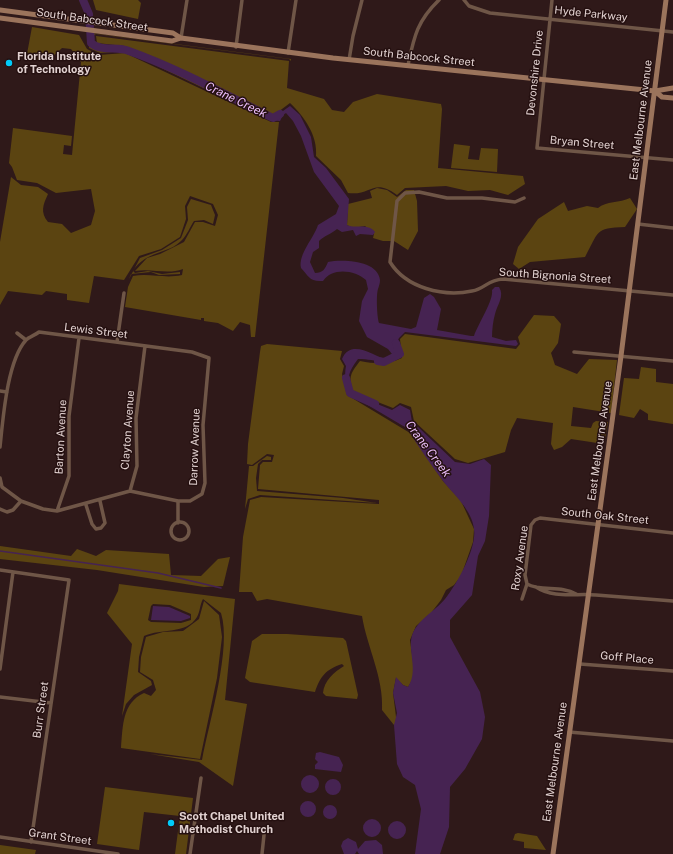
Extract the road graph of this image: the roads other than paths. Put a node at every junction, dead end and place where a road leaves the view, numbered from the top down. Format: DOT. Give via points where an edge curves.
graph roads {
  1 [pos="187,0"];
  2 [pos="242,0"];
  3 [pos="296,0"];
  4 [pos="362,0"];
  5 [pos="439,0"];
  6 [pos="464,0"];
  7 [pos="552,0"];
  8 [pos="666,0"];
  9 [pos="0,10"];
  10 [pos="0,18"];
  11 [pos="550,19"];
  12 [pos="663,31"];
  13 [pos="673,32"];
  14 [pos="181,38"];
  15 [pos="236,47"];
  16 [pos="288,53"];
  17 [pos="349,60"];
  18 [pos="408,65"];
  19 [pos="544,80"];
  20 [pos="673,88"];
  21 [pos="655,91"];
  22 [pos="673,98"];
  23 [pos="537,148"];
  24 [pos="646,158"];
  25 [pos="673,160"];
  26 [pos="524,198"];
  27 [pos="638,224"];
  28 [pos="673,228"];
  29 [pos="630,291"];
  30 [pos="124,293"];
  31 [pos="673,295"];
  32 [pos="17,333"];
  33 [pos="79,338"];
  34 [pos="26,340"];
  35 [pos="118,342"];
  36 [pos="145,346"];
  37 [pos="192,352"];
  38 [pos="574,352"];
  39 [pos="622,356"];
  40 [pos="673,361"];
  41 [pos="0,391"];
  42 [pos="7,392"];
  43 [pos="0,398"];
  44 [pos="6,399"];
  45 [pos="0,447"];
  46 [pos="0,478"];
  47 [pos="1,489"];
  48 [pos="130,491"];
  49 [pos="21,501"];
  50 [pos="100,501"];
  51 [pos="178,501"];
  52 [pos="86,505"];
  53 [pos="0,509"];
  54 [pos="57,511"];
  55 [pos="535,520"];
  56 [pos="178,523"];
  57 [pos="598,525"];
  58 [pos="673,527"];
  59 [pos="673,533"];
  60 [pos="0,570"];
  61 [pos="13,572"];
  62 [pos="527,584"];
  63 [pos="589,595"];
  64 [pos="522,599"];
  65 [pos="673,601"];
  66 [pos="580,664"];
  67 [pos="0,669"];
  68 [pos="673,671"];
  69 [pos="0,696"];
  70 [pos="51,703"];
  71 [pos="569,732"];
  72 [pos="673,741"];
  73 [pos="200,778"];
  74 [pos="264,835"];
  75 [pos="0,837"];
  76 [pos="31,842"];
  77 [pos="118,854"];
  78 [pos="190,854"];
  79 [pos="262,854"];
  80 [pos="553,854"];
  1 -- 14 [label="street"];
  2 -- 15 [label="street"];
  3 -- 16 [label="street"];
  4 -- 17 [label="street"];
  5 -- 18 [label="street" via="419,23"];
  6 -- 11 [label="street, Hyde Parkway" via="469,6 479,10"];
  7 -- 11 [label="street, Devonshire Drive"];
  8 -- 12 [label="main road, East Melbourne Avenue"];
  9 -- 14 [label="main road, South Babcock Street" via="172,33"];
  10 -- 14 [label="main road, South Babcock Street" via="172,41"];
  11 -- 12 [label="street, Hyde Parkway"];
  11 -- 19 [label="street, Devonshire Drive"];
  12 -- 13 [label="street, Hyde Parkway"];
  12 -- 21 [label="main road, East Melbourne Avenue"];
  14 -- 15 [label="main road, South Babcock Street"];
  15 -- 16 [label="main road, South Babcock Street"];
  16 -- 17 [label="main road, South Babcock Street"];
  17 -- 18 [label="main road, South Babcock Street"];
  18 -- 19 [label="main road, South Babcock Street"];
  19 -- 21 [label="main road, South Babcock Street"];
  19 -- 23 [label="street, Devonshire Drive"];
  20 -- 21 [label="main road, South Babcock Street"];
  21 -- 22 [label="main road, South Babcock Street" via="662,96"];
  21 -- 24 [label="main road, East Melbourne Avenue"];
  23 -- 24 [label="street, Bryan Street"];
  24 -- 25 [label="street, Bryan Street"];
  24 -- 27 [label="main road, East Melbourne Avenue"];
  26 -- 29 [label="street, South Bignonia Street" via="515,202 482,198 448,198 419,192 405,193 397,201 390,262 395,271 435,292 474,291 493,279"];
  27 -- 28 [label="street"];
  27 -- 29 [label="main road, East Melbourne Avenue"];
  29 -- 31 [label="street, South Bignonia Street"];
  29 -- 39 [label="main road, East Melbourne Avenue"];
  30 -- 35 [label="street"];
  32 -- 34 [label="street"];
  33 -- 34 [label="street, Lewis Street" via="39,332"];
  33 -- 35 [label="street, Lewis Street"];
  33 -- 54 [label="street, Barton Avenue" via="69,416 69,476"];
  34 -- 42 [label="street" via="14,363"];
  35 -- 36 [label="street, Lewis Street"];
  36 -- 37 [label="street, Lewis Street"];
  36 -- 48 [label="street, Clayton Avenue" via="136,418 138,466"];
  37 -- 51 [label="street, Darrow Avenue" via="211,357 203,425 205,482 202,494 190,502"];
  38 -- 39 [label="street"];
  39 -- 40 [label="street"];
  39 -- 57 [label="main road, East Melbourne Avenue"];
  41 -- 42 [label="street"];
  42 -- 44 [label="street"];
  43 -- 44 [label="street"];
  44 -- 45 [label="street"];
  46 -- 47 [label="street"];
  47 -- 49 [label="street"];
  48 -- 50 [label="street"];
  48 -- 51 [label="street"];
  49 -- 53 [label="street" via="13,510 7,512"];
  49 -- 54 [label="street"];
  50 -- 52 [label="street"];
  50 -- 52 [label="street" via="105,523 101,528 96,529 92,524"];
  51 -- 56 [label="street"];
  52 -- 54 [label="street"];
  55 -- 57 [label="street, South Oak Street" via="540,518"];
  55 -- 62 [label="street, Roxy Avenue" via="532,525 525,575"];
  56 -- 56 [label="street" via="173,526 172,534 181,540 186,538 189,530 186,525"];
  57 -- 59 [label="street, South Oak Street"];
  57 -- 63 [label="main road, East Melbourne Avenue"];
  58 -- 59 [label="street"];
  60 -- 61 [label="street"];
  61 -- 67 [label="street"];
  61 -- 70 [label="street, Burr Street" via="69,580"];
  62 -- 63 [label="street"];
  62 -- 64 [label="street, Roxy Avenue"];
  63 -- 65 [label="street"];
  63 -- 66 [label="main road, East Melbourne Avenue"];
  66 -- 68 [label="street, Goff Place"];
  66 -- 71 [label="main road, East Melbourne Avenue"];
  69 -- 70 [label="street"];
  70 -- 76 [label="street, Burr Street"];
  71 -- 72 [label="street"];
  71 -- 80 [label="main road, East Melbourne Avenue"];
  73 -- 78 [label="street"];
  74 -- 79 [label="street"];
  75 -- 76 [label="street, Grant Street"];
  76 -- 77 [label="street, Grant Street"];
}
